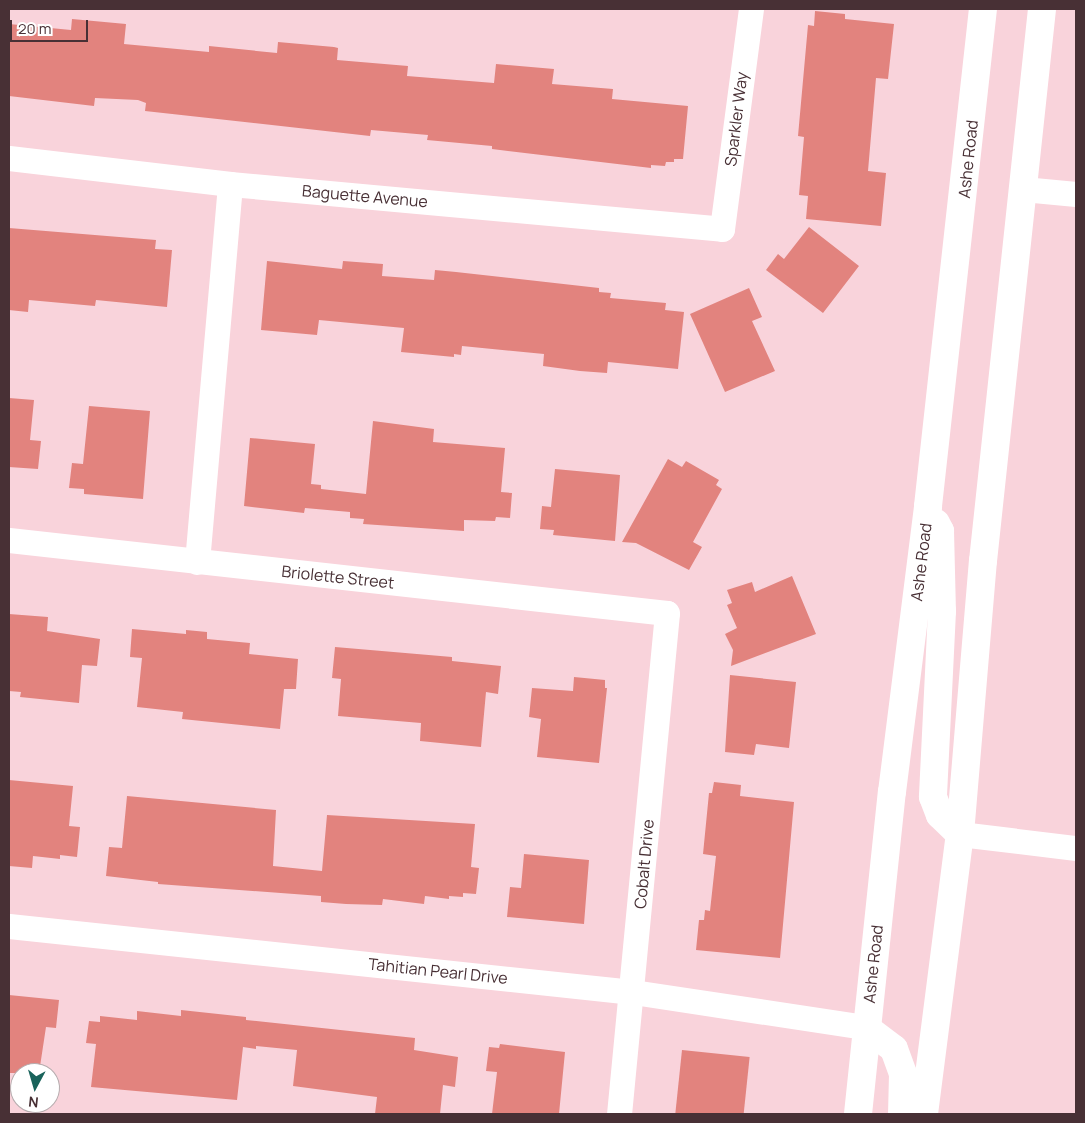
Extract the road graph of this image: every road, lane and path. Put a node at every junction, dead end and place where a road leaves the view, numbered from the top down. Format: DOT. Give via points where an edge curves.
graph roads {
  1 [pos="751,9"];
  2 [pos="983,9"];
  3 [pos="1042,9"];
  4 [pos="9,158"];
  5 [pos="230,184"];
  6 [pos="1022,189"];
  7 [pos="1076,194"];
  8 [pos="722,229"];
  9 [pos="928,506"];
  10 [pos="9,540"];
  11 [pos="197,562"];
  12 [pos="667,613"];
  13 [pos="960,834"];
  14 [pos="1076,848"];
  15 [pos="9,926"];
  16 [pos="633,992"];
  17 [pos="866,1027"];
  18 [pos="619,1114"];
  19 [pos="858,1114"];
  20 [pos="902,1114"];
  21 [pos="924,1114"];
  1 -- 8 [label="street, Sparkler Way"];
  2 -- 9 [label="main road, Ashe Road"];
  3 -- 6 [label="main road"];
  4 -- 5 [label="street, Baguette Avenue"];
  5 -- 8 [label="street, Baguette Avenue"];
  5 -- 11 [label="street"];
  6 -- 7 [label="street"];
  6 -- 13 [label="main road" via="983,561"];
  9 -- 13 [label="main road" via="940,530 941,602 933,797 940,815"];
  9 -- 17 [label="main road, Ashe Road"];
  10 -- 11 [label="street, Briolette Street"];
  11 -- 12 [label="street, Briolette Street"];
  12 -- 16 [label="street, Cobalt Drive"];
  13 -- 14 [label="street"];
  13 -- 21 [label="main road"];
  15 -- 16 [label="street, Tahitian Pearl Drive"];
  16 -- 17 [label="street, Tahitian Pearl Drive"];
  16 -- 18 [label="street, Cobalt Drive"];
  17 -- 19 [label="main road, Ashe Road"];
  17 -- 20 [label="main road" via="894,1049 903,1074"];
}
